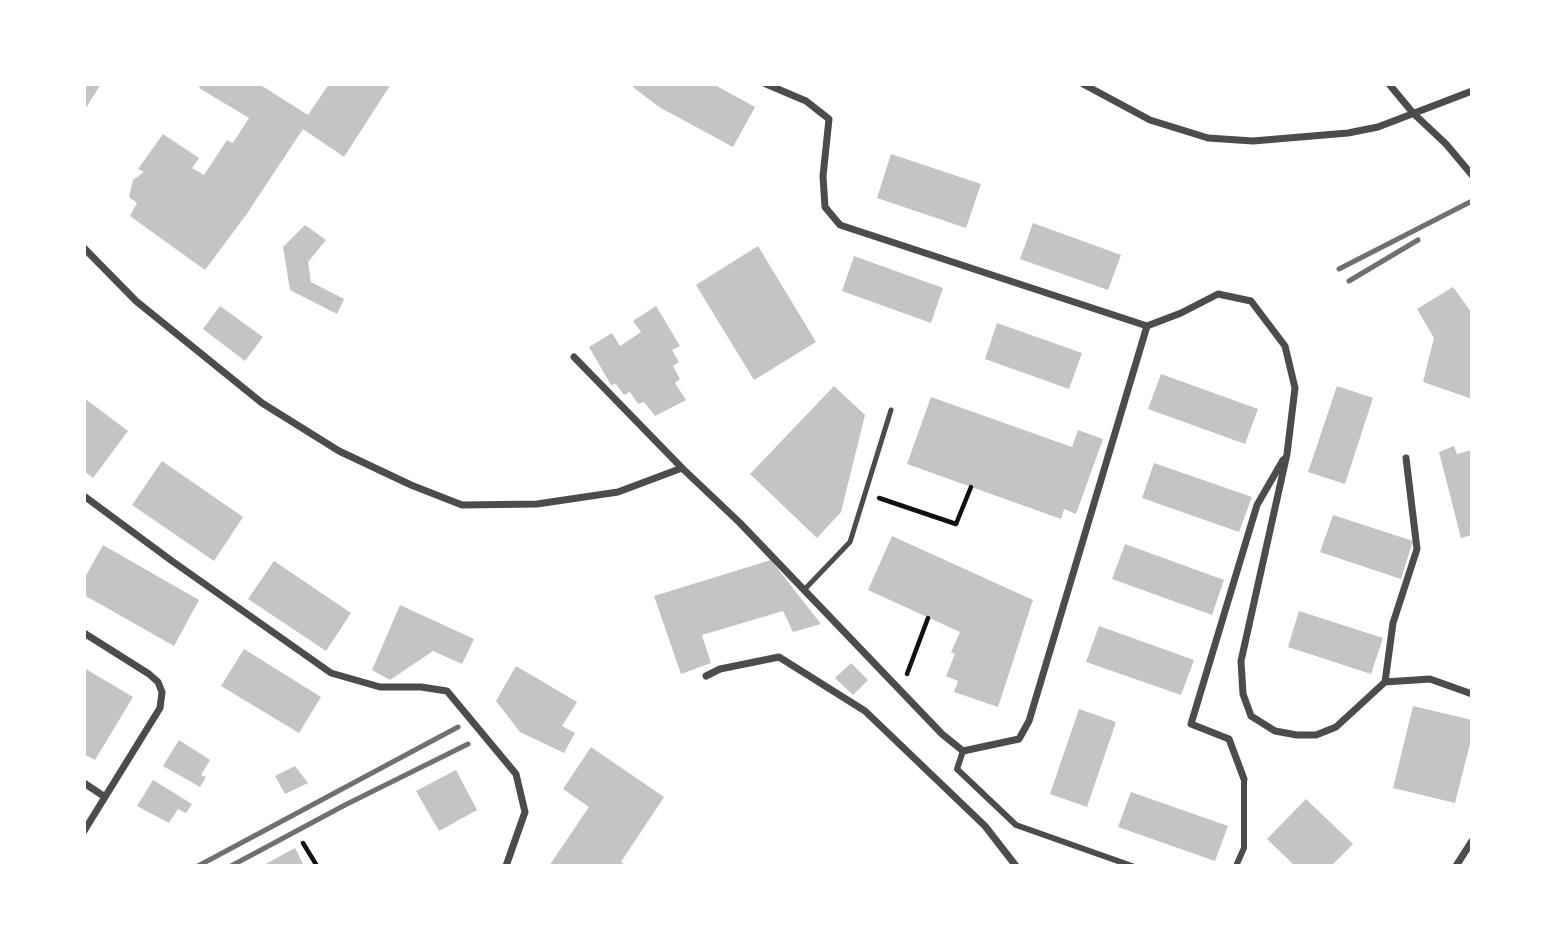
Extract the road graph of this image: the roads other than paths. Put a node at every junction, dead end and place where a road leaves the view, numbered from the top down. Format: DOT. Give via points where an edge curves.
graph roads {
  1 [pos="766,84"];
  2 [pos="1083,84"];
  3 [pos="1389,84"];
  4 [pos="1472,91"];
  5 [pos="1413,113"];
  6 [pos="1472,176"];
  7 [pos="84,248"];
  8 [pos="1147,326"];
  9 [pos="574,357"];
  10 [pos="891,410"];
  11 [pos="1287,454"];
  12 [pos="1406,458"];
  13 [pos="682,468"];
  14 [pos="84,496"];
  15 [pos="804,590"];
  16 [pos="84,633"];
  17 [pos="706,676"];
  18 [pos="1385,682"];
  19 [pos="1472,694"];
  20 [pos="963,751"];
  21 [pos="1244,779"];
  22 [pos="84,783"];
  23 [pos="105,797"];
  24 [pos="84,831"];
  25 [pos="1472,841"];
  26 [pos="506,866"];
  27 [pos="1016,866"];
  28 [pos="1132,866"];
  29 [pos="1236,866"];
  30 [pos="1457,866"];
  1 -- 8 [label="street" via="806,101 829,119 825,207 840,225"];
  2 -- 5 [label="street" via="1150,120 1208,138 1253,141 1348,133"];
  3 -- 5 [label="street"];
  4 -- 5 [label="street"];
  5 -- 6 [label="street"];
  7 -- 13 [label="street" via="136,301 262,403 339,451 462,505 537,504 618,492"];
  8 -- 11 [label="street" via="1218,294 1251,301 1285,346 1295,388"];
  8 -- 20 [label="street" via="1029,720 1019,739"];
  9 -- 13 [label="street"];
  10 -- 15 [label="lane" via="850,542"];
  11 -- 18 [label="street" via="1241,661 1243,694 1251,716 1275,731 1316,734 1336,727"];
  11 -- 21 [label="street" via="1256,505 1191,724 1228,739"];
  12 -- 18 [label="street" via="1417,548 1394,623"];
  13 -- 15 [label="street"];
  14 -- 26 [label="street" via="331,673 380,687 447,691 516,774 524,813"];
  15 -- 20 [label="street"];
  16 -- 23 [label="street" via="149,674 162,692 160,708"];
  17 -- 27 [label="street" via="779,657 865,711 985,826"];
  18 -- 19 [label="street" via="1430,679"];
  20 -- 28 [label="street" via="957,769 1016,825"];
  21 -- 29 [label="street" via="1244,848"];
  22 -- 23 [label="street"];
  23 -- 24 [label="street"];
  25 -- 30 [label="street"];
}
